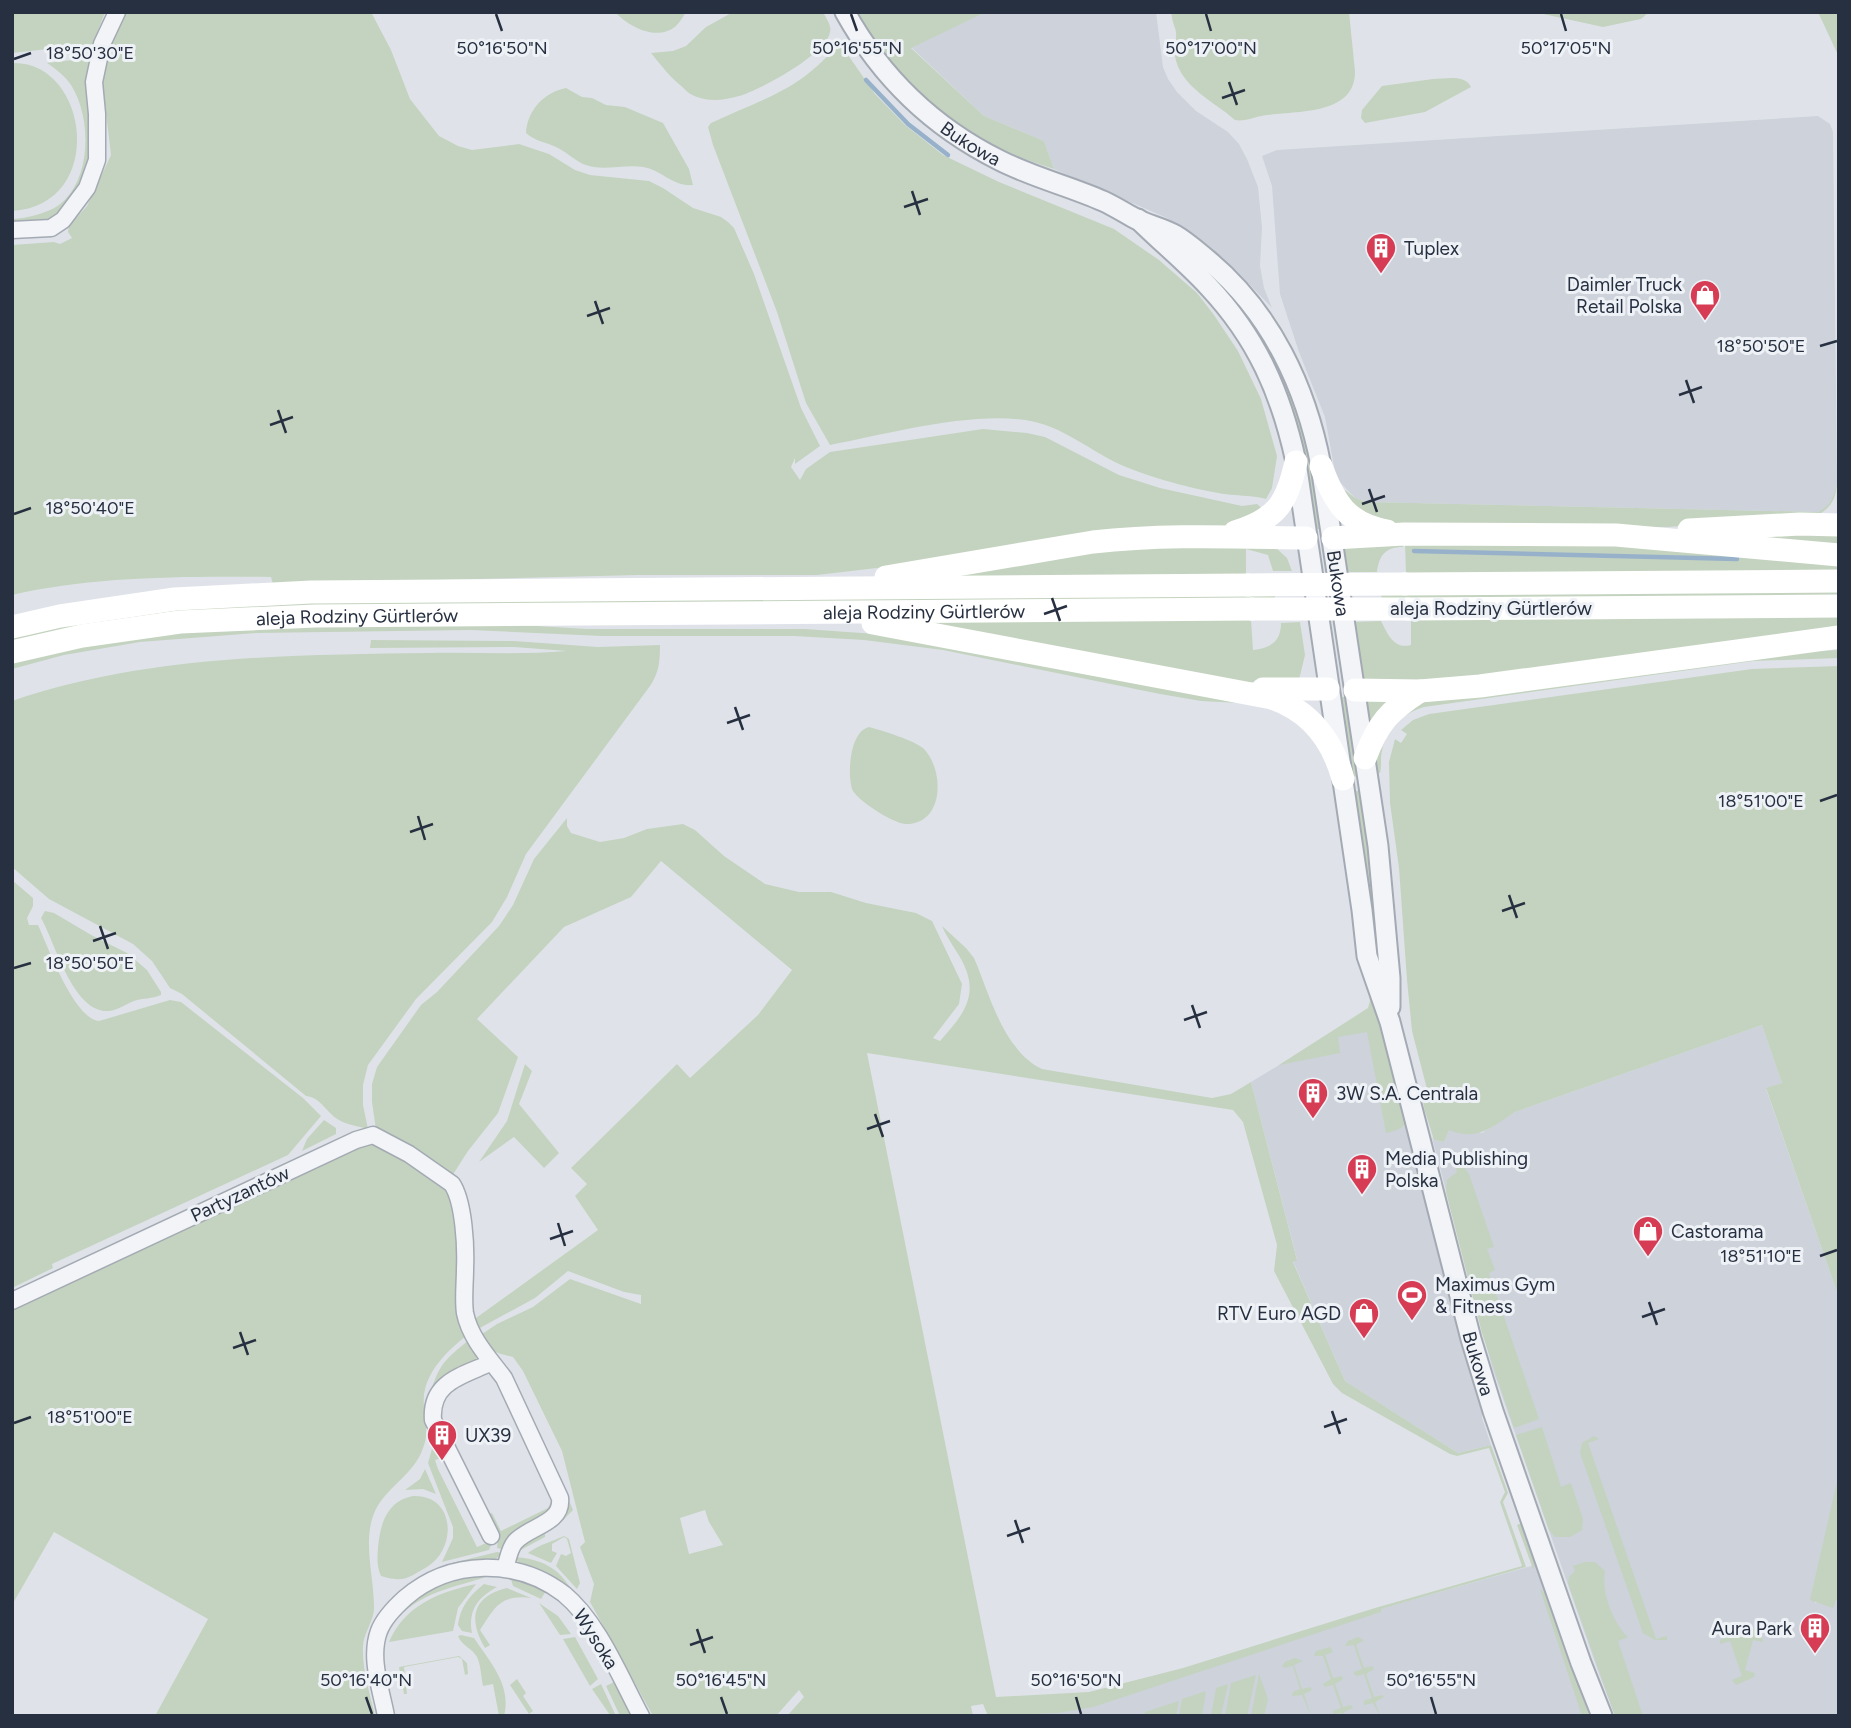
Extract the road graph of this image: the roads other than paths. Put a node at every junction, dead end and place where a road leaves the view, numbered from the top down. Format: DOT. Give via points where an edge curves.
graph roads {
  1 [pos="117,12"];
  2 [pos="845,12"];
  3 [pos="1138,219"];
  4 [pos="12,230"];
  5 [pos="1296,462"];
  6 [pos="1321,466"];
  7 [pos="1839,524"];
  8 [pos="1404,534"];
  9 [pos="1616,534"];
  10 [pos="1222,536"];
  11 [pos="1306,538"];
  12 [pos="1333,538"];
  13 [pos="1839,555"];
  14 [pos="1839,581"];
  15 [pos="814,589"];
  16 [pos="1839,606"];
  17 [pos="825,613"];
  18 [pos="12,627"];
  19 [pos="1839,637"];
  20 [pos="12,652"];
  21 [pos="1218,688"];
  22 [pos="1328,689"];
  23 [pos="1355,690"];
  24 [pos="1420,691"];
  25 [pos="1365,758"];
  26 [pos="1343,779"];
  27 [pos="1390,1022"];
  28 [pos="12,1301"];
  29 [pos="490,1363"];
  30 [pos="491,1536"];
  31 [pos="500,1568"];
  32 [pos="1597,1709"];
  33 [pos="386,1716"];
  34 [pos="641,1716"];
  1 -- 4 [label="street" via="95,73 97,160 88,188 51,228"];
  2 -- 3 [label="street, Bukowa" via="897,86 948,131 1001,161"];
  3 -- 5 [label="street, Bukowa" via="1208,286 1251,341 1286,418"];
  3 -- 6 [label="street, Bukowa" via="1192,247 1255,309 1293,372"];
  5 -- 10 [label="main road" via="1291,483 1274,511 1258,525"];
  5 -- 11 [label="street, Bukowa"];
  6 -- 8 [label="main road" via="1336,501 1352,518"];
  6 -- 12 [label="street, Bukowa"];
  7 -- 9 [label="main road"];
  8 -- 9 [label="main road"];
  8 -- 12 [label="main road"];
  9 -- 13 [label="main road"];
  10 -- 11 [label="main road"];
  10 -- 15 [label="main road" via="1093,541"];
  11 -- 12 [label="street"];
  11 -- 22 [label="street, Bukowa"];
  12 -- 23 [label="street, Bukowa"];
  14 -- 15 [label="main road, aleja Rodziny Gürtlerów, bridge"];
  15 -- 18 [label="main road, aleja Rodziny Gürtlerów" via="299,593 175,599"];
  16 -- 17 [label="main road, aleja Rodziny Gürtlerów, bridge"];
  17 -- 20 [label="main road, aleja Rodziny Gürtlerów" via="315,616 180,622"];
  17 -- 21 [label="main road"];
  19 -- 24 [label="main road"];
  21 -- 22 [label="main road"];
  21 -- 26 [label="main road" via="1272,698 1303,714 1329,744"];
  22 -- 23 [label="street"];
  22 -- 26 [label="street, Bukowa"];
  23 -- 24 [label="main road"];
  23 -- 25 [label="street, Bukowa"];
  24 -- 25 [label="main road" via="1389,712 1373,735"];
  25 -- 27 [label="street, Bukowa" via="1386,922"];
  26 -- 27 [label="street, Bukowa" via="1367,956"];
  27 -- 32 [label="street, Bukowa" via="1482,1375"];
  28 -- 29 [label="street, Partyzantów" via="340,1146 373,1135 452,1184 462,1217 466,1314"];
  29 -- 30 [label="street" via="439,1390 433,1420"];
  29 -- 31 [label="street" via="504,1378 561,1503 552,1519 516,1541"];
  31 -- 33 [label="street" via="464,1570 434,1579 408,1595 387,1616 375,1653"];
  31 -- 34 [label="street, Wysoka" via="543,1581 578,1608"];
}
